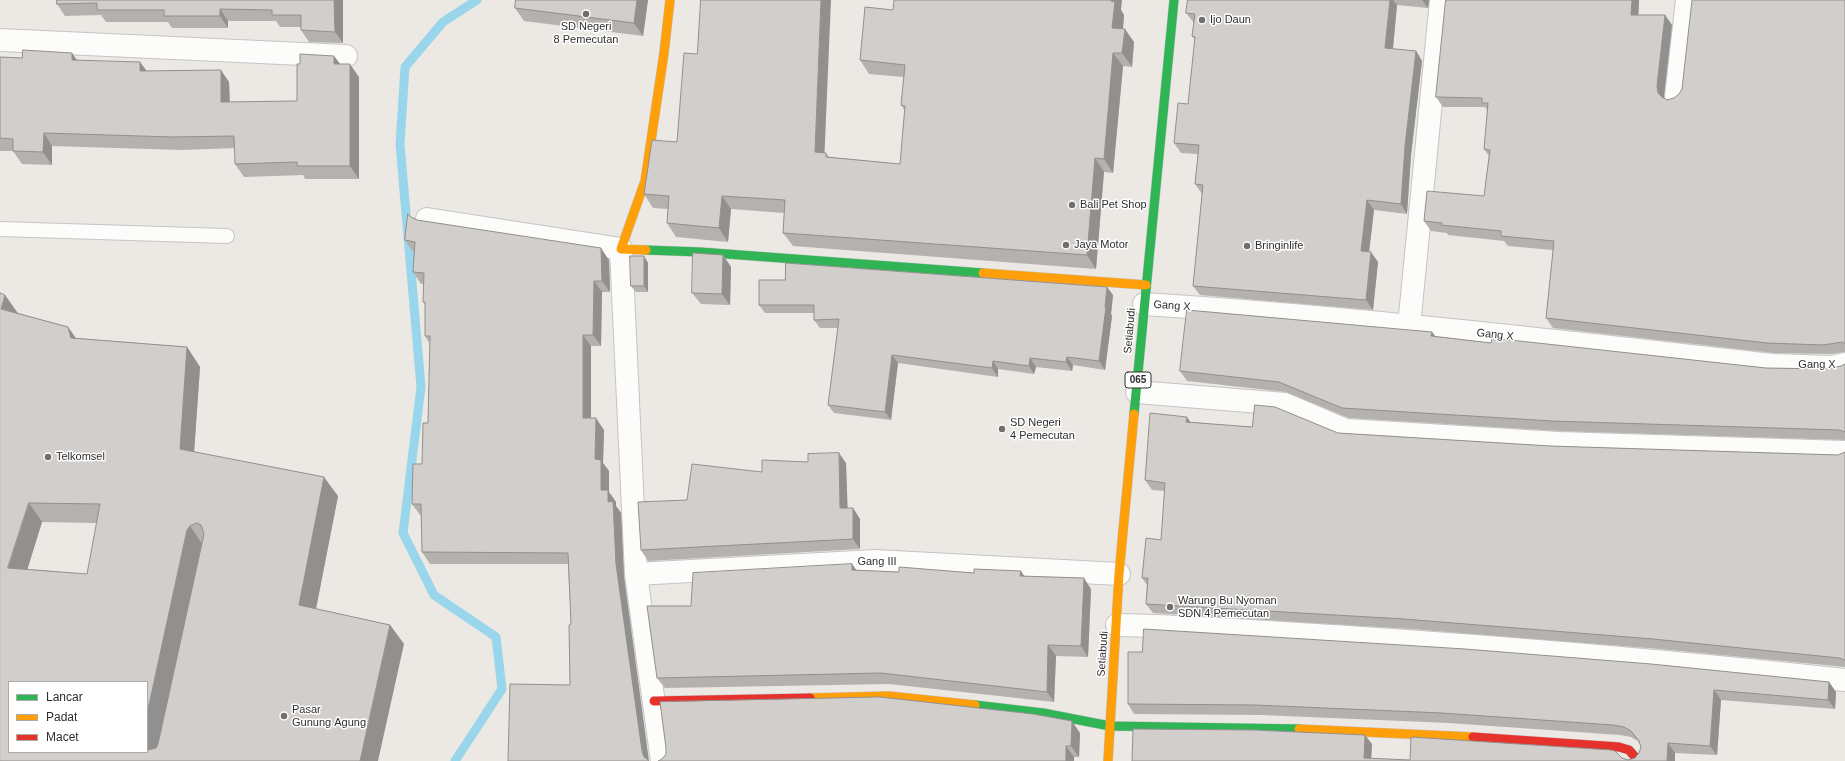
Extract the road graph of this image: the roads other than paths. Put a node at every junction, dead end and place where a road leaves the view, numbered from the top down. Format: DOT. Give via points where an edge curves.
graph roads {
  1 [pos="670,0"];
  2 [pos="1174,0"];
  3 [pos="1441,0"];
  4 [pos="1687,0"];
  5 [pos="0,40"];
  6 [pos="346,56"];
  7 [pos="1676,97"];
  8 [pos="427,219"];
  9 [pos="0,229"];
  10 [pos="228,236"];
  11 [pos="621,249"];
  12 [pos="1145,294"];
  13 [pos="1409,326"];
  14 [pos="1845,364"];
  15 [pos="1137,392"];
  16 [pos="1845,452"];
  17 [pos="636,574"];
  18 [pos="1119,574"];
  19 [pos="1117,625"];
  20 [pos="1845,680"];
  21 [pos="654,701"];
  22 [pos="1110,726"];
  23 [pos="1635,757"];
  24 [pos="662,761"];
  25 [pos="1108,761"];
  1 -- 11 [label="street" via="645,181"];
  2 -- 12 [label="street, Setiabudi / 065"];
  3 -- 13 [label="street"];
  4 -- 7 [label="street"];
  5 -- 6 [label="street"];
  8 -- 11 [label="street"];
  9 -- 10 [label="lane"];
  11 -- 12 [label="street" via="700,252"];
  11 -- 17 [label="street"];
  12 -- 13 [label="street, Gang X" via="1226,309"];
  12 -- 15 [label="street, Setiabudi / 065"];
  13 -- 14 [label="street, Gang X" via="1773,365 1831,367"];
  15 -- 16 [label="street" via="1284,404 1346,430 1558,443"];
  15 -- 18 [label="street, Setiabudi / 065"];
  17 -- 18 [label="street, Gang III" via="875,561"];
  17 -- 21 [label="street"];
  18 -- 19 [label="street, Setiabudi / 065"];
  19 -- 20 [label="street" via="1186,626 1429,642"];
  19 -- 22 [label="street, Setiabudi / 065"];
  21 -- 22 [label="street" via="889,696 1043,713"];
  21 -- 24 [label="street"];
  22 -- 23 [label="street" via="1261,727 1448,735 1619,747 1632,751"];
  22 -- 25 [label="street, Setiabudi / 065"];
}
